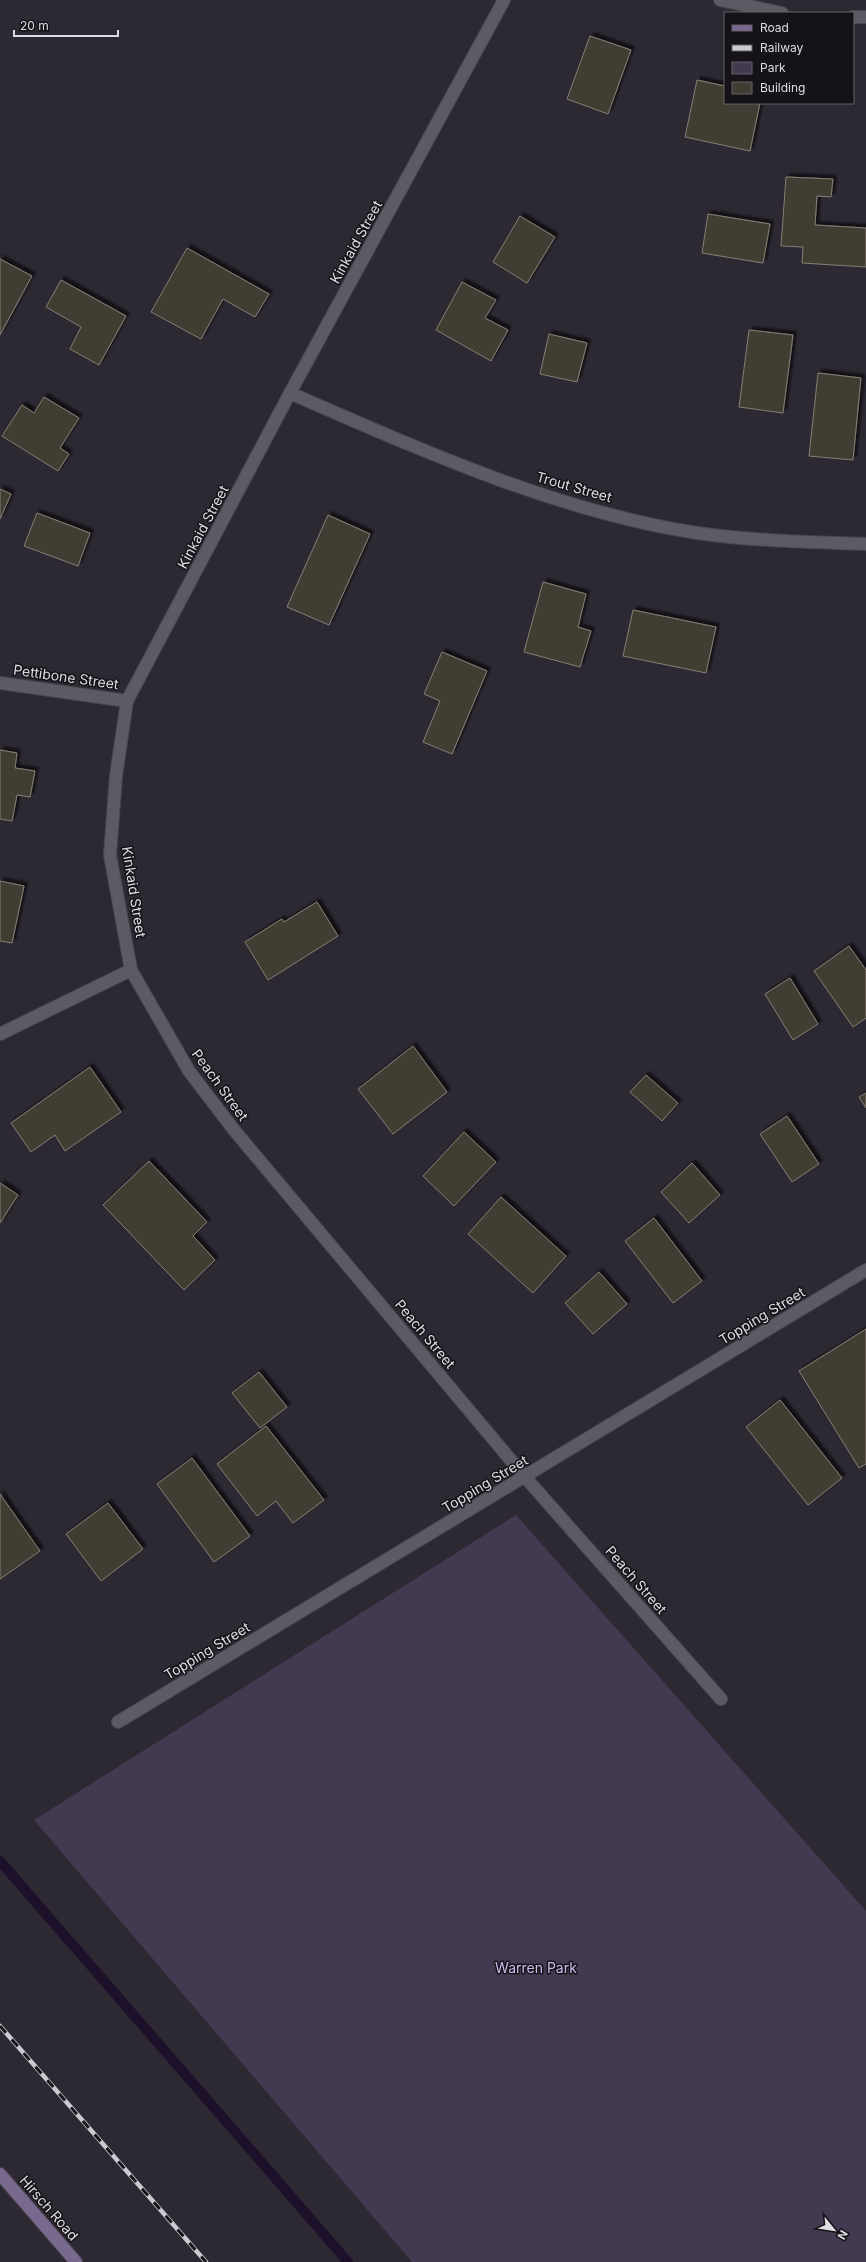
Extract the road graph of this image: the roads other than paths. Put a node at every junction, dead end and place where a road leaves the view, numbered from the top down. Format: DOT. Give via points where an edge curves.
graph roads {
  1 [pos="504,0"];
  2 [pos="720,0"];
  3 [pos="777,12"];
  4 [pos="854,17"];
  5 [pos="866,17"];
  6 [pos="290,394"];
  7 [pos="866,544"];
  8 [pos="0,683"];
  9 [pos="127,701"];
  10 [pos="131,970"];
  11 [pos="0,1034"];
  12 [pos="866,1270"];
  13 [pos="525,1477"];
  14 [pos="721,1699"];
  15 [pos="118,1722"];
  16 [pos="0,2174"];
  17 [pos="76,2262"];
  1 -- 6 [label="street, Kinkaid Street"];
  2 -- 3 [label="street"];
  4 -- 5 [label="street"];
  6 -- 7 [label="street, Trout Street" via="435,456 529,490 615,515 697,533 789,541"];
  6 -- 9 [label="street, Kinkaid Street"];
  8 -- 9 [label="street, Pettibone Street"];
  9 -- 10 [label="street, Kinkaid Street" via="116,776 110,855"];
  10 -- 11 [label="street"];
  10 -- 13 [label="street, Peach Street" via="188,1071 234,1130"];
  12 -- 13 [label="street, Topping Street"];
  13 -- 14 [label="street, Peach Street"];
  13 -- 15 [label="street, Topping Street"];
  16 -- 17 [label="main road, Hirsch Road"];
}
